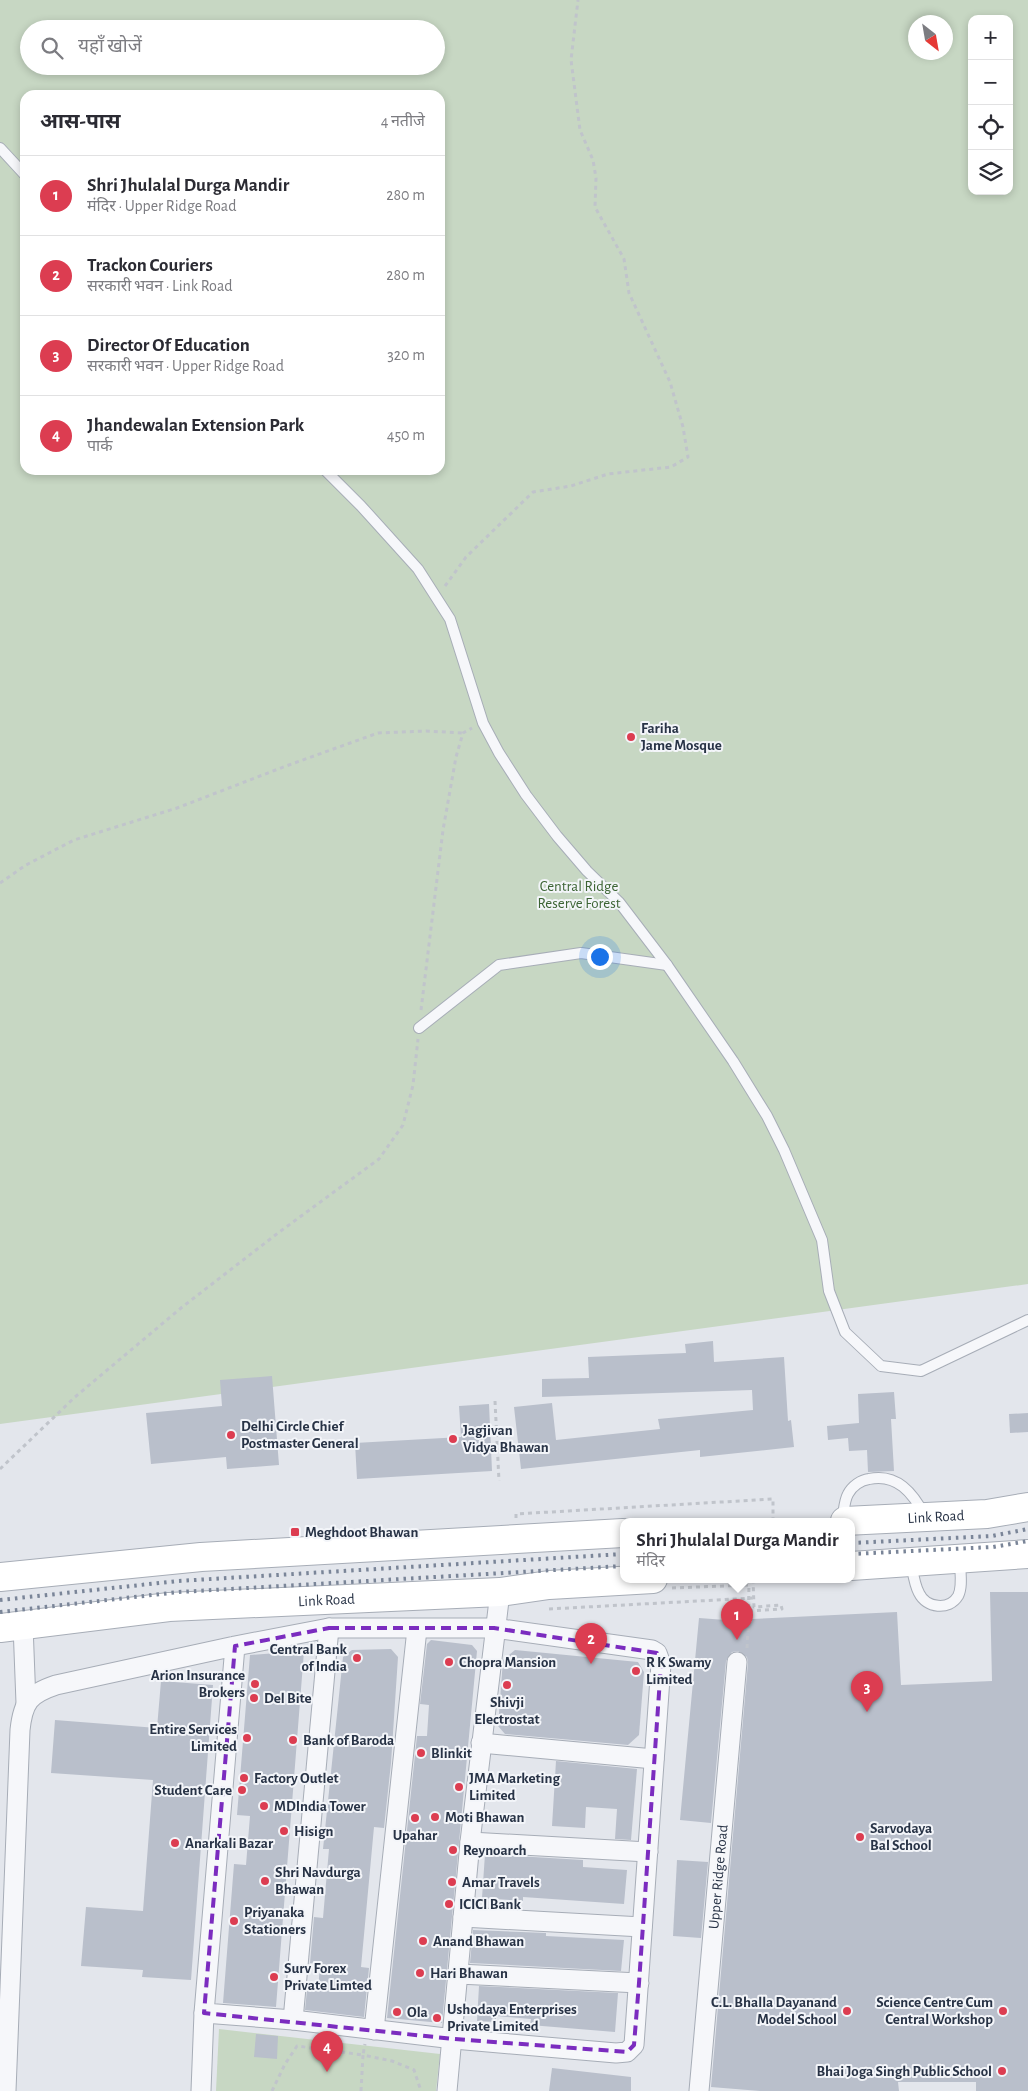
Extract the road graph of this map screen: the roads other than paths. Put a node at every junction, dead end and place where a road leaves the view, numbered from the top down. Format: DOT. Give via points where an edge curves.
graph roads {
  1 [pos="0,148"];
  2 [pos="20,170"];
  3 [pos="330,475"];
  4 [pos="667,965"];
  5 [pos="420,1028"];
  6 [pos="1028,1320"];
  7 [pos="1028,1507"];
  8 [pos="926,1517"];
  9 [pos="843,1518"];
  10 [pos="855,1520"];
  11 [pos="620,1533"];
  12 [pos="1028,1554"];
  13 [pos="960,1559"];
  14 [pos="910,1562"];
  15 [pos="855,1566"];
  16 [pos="0,1577"];
  17 [pos="662,1584"];
  18 [pos="500,1592"];
  19 [pos="12,1626"];
  20 [pos="329,1628"];
  21 [pos="494,1628"];
  22 [pos="417,1630"];
  23 [pos="235,1646"];
  24 [pos="737,1662"];
  25 [pos="26,1703"];
  26 [pos="481,1743"];
  27 [pos="654,1759"];
  28 [pos="470,1842"];
  29 [pos="648,1852"];
  30 [pos="463,1917"];
  31 [pos="642,1927"];
  32 [pos="458,1974"];
  33 [pos="639,1983"];
  34 [pos="204,2013"];
  35 [pos="292,2020"];
  36 [pos="370,2036"];
  37 [pos="454,2039"];
  38 [pos="6,2091"];
  39 [pos="202,2091"];
  40 [pos="447,2091"];
  41 [pos="699,2091"];
  1 -- 2 [label="lane"];
  3 -- 4 [label="lane" via="418,569 450,619 483,723 526,795 587,871 619,902"];
  4 -- 5 [label="lane" via="582,953 499,965"];
  4 -- 6 [label="lane" via="733,1060 784,1150 822,1240 829,1290 845,1332 881,1366 921,1370"];
  7 -- 8 [label="main road, Link Road" via="987,1514"];
  8 -- 9 [label="lane" via="918,1502 899,1482 878,1477 854,1486 846,1495"];
  8 -- 10 [label="main road, Link Road"];
  11 -- 16 [label="main road" via="201,1556"];
  12 -- 13 [label="main road"];
  13 -- 14 [label="main road"];
  13 -- 14 [label="lane" via="958,1596 941,1606 929,1604 919,1594"];
  14 -- 15 [label="main road"];
  17 -- 18 [label="main road, Link Road" via="549,1585"];
  18 -- 19 [label="main road, Link Road" via="169,1607"];
  18 -- 21 [label="street"];
  19 -- 25 [label="street"];
  20 -- 22 [label="street"];
  20 -- 23 [label="street"];
  20 -- 35 [label="street"];
  21 -- 22 [label="street"];
  21 -- 26 [label="street"];
  21 -- 27 [label="street" via="657,1653 661,1664"];
  22 -- 36 [label="street"];
  23 -- 25 [label="street" via="56,1685 41,1690"];
  23 -- 34 [label="street"];
  24 -- 41 [label="street, Upper Ridge Road"];
  25 -- 38 [label="street" via="20,1730"];
  26 -- 27 [label="street"];
  26 -- 28 [label="street"];
  27 -- 29 [label="street"];
  28 -- 29 [label="street"];
  28 -- 30 [label="street"];
  29 -- 31 [label="street"];
  30 -- 31 [label="street"];
  30 -- 32 [label="street"];
  31 -- 33 [label="street"];
  32 -- 33 [label="street"];
  32 -- 37 [label="street"];
  33 -- 37 [label="street" via="634,2045 627,2052"];
  34 -- 35 [label="street"];
  34 -- 39 [label="street"];
  35 -- 36 [label="street"];
  36 -- 37 [label="street"];
  37 -- 40 [label="street"];
}
